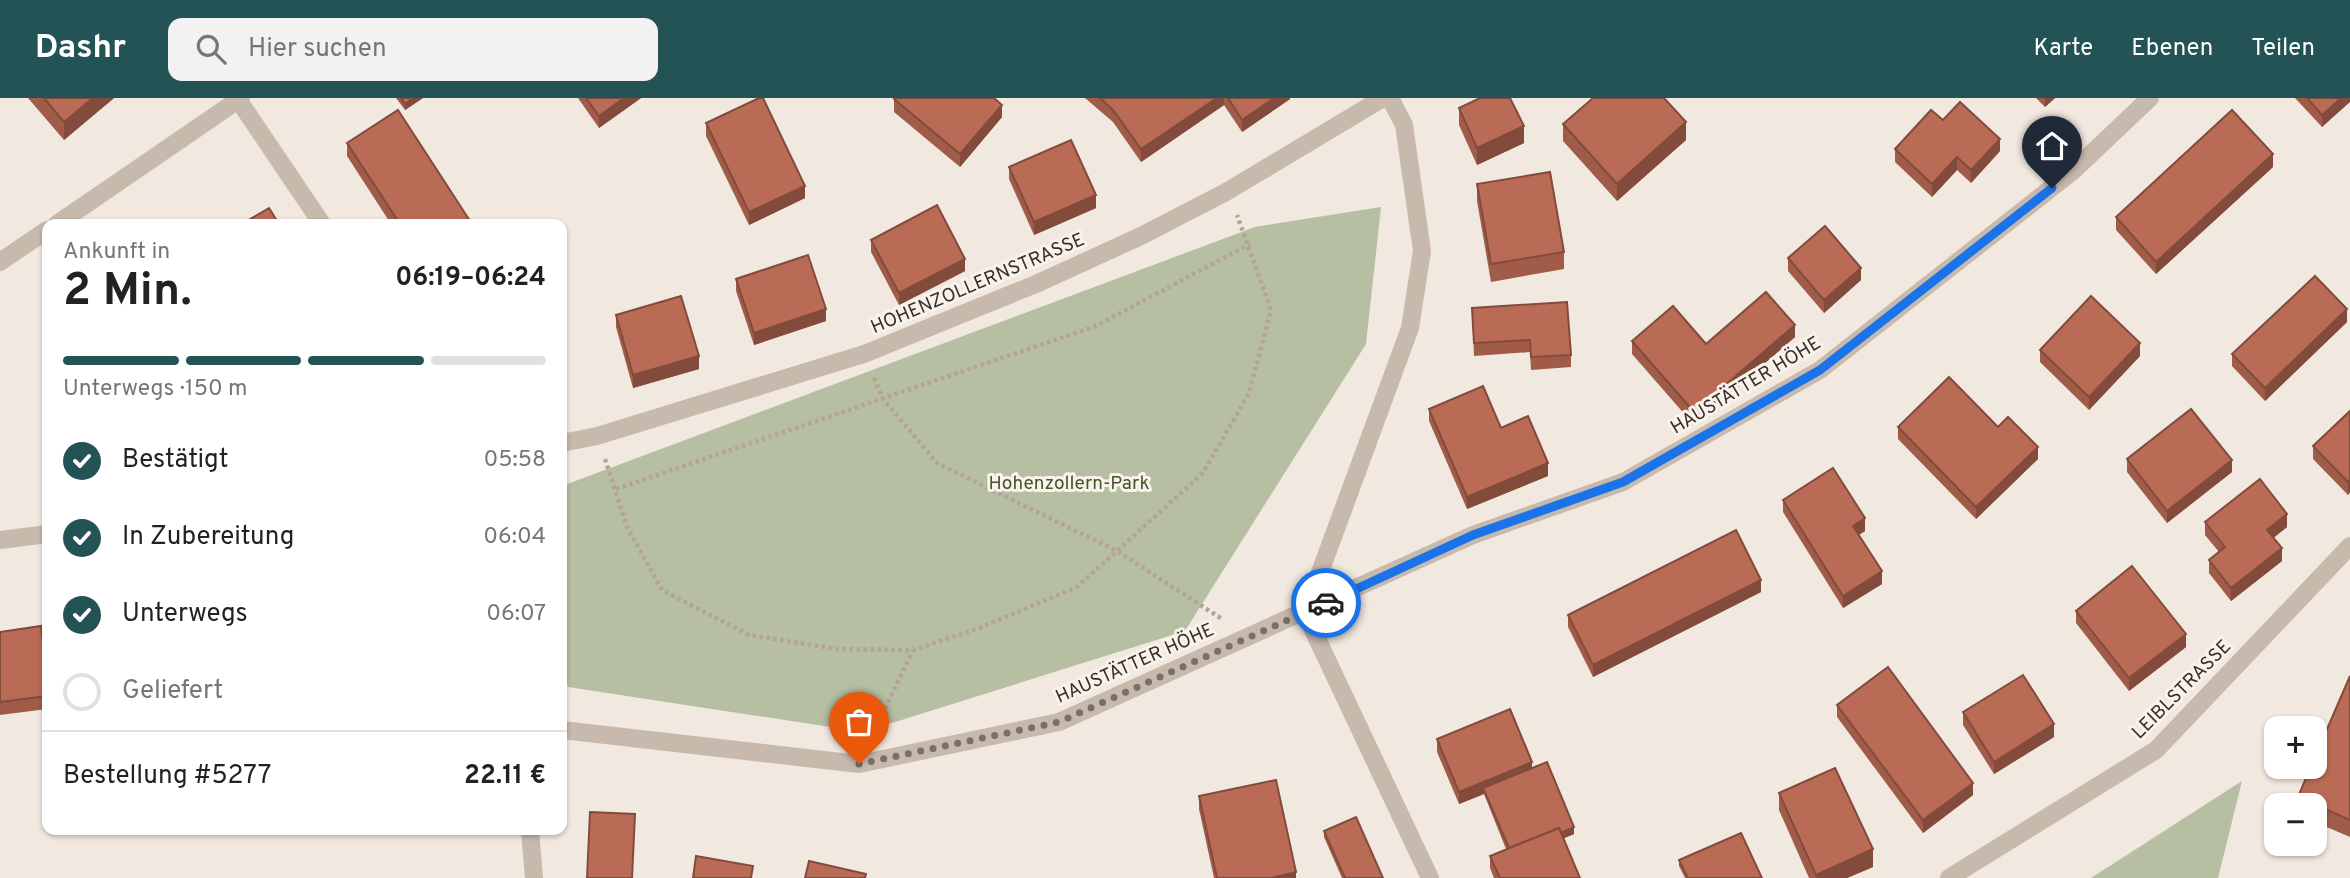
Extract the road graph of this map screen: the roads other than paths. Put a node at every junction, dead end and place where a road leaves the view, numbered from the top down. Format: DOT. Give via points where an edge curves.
graph roads {
  1 [pos="1383,98"];
  2 [pos="1390,98"];
  3 [pos="2150,98"];
  4 [pos="239,99"];
  5 [pos="64,219"];
  6 [pos="319,219"];
  7 [pos="42,233"];
  8 [pos="0,262"];
  9 [pos="567,442"];
  10 [pos="42,535"];
  11 [pos="0,540"];
  12 [pos="2350,546"];
  13 [pos="1305,613"];
  14 [pos="567,731"];
  15 [pos="530,835"];
  16 [pos="534,878"];
  17 [pos="1430,878"];
  18 [pos="1950,878"];
  1 -- 9 [label="street, HOHENZOLLERNSTRASSE" via="1226,192 1060,273 864,354"];
  2 -- 13 [label="street" via="1404,125 1422,251 1410,328"];
  3 -- 13 [label="street, HAUSTÄTTER HÖHE" via="2073,171 1820,370 1623,482 1473,535"];
  4 -- 5 [label="street"];
  4 -- 6 [label="street"];
  7 -- 8 [label="street"];
  10 -- 11 [label="street"];
  12 -- 18 [label="street, LEIBLSTRASSE" via="2156,750"];
  13 -- 14 [label="street, HAUSTÄTTER HÖHE" via="1059,722 859,764"];
  13 -- 17 [label="street"];
  15 -- 16 [label="street"];
}
